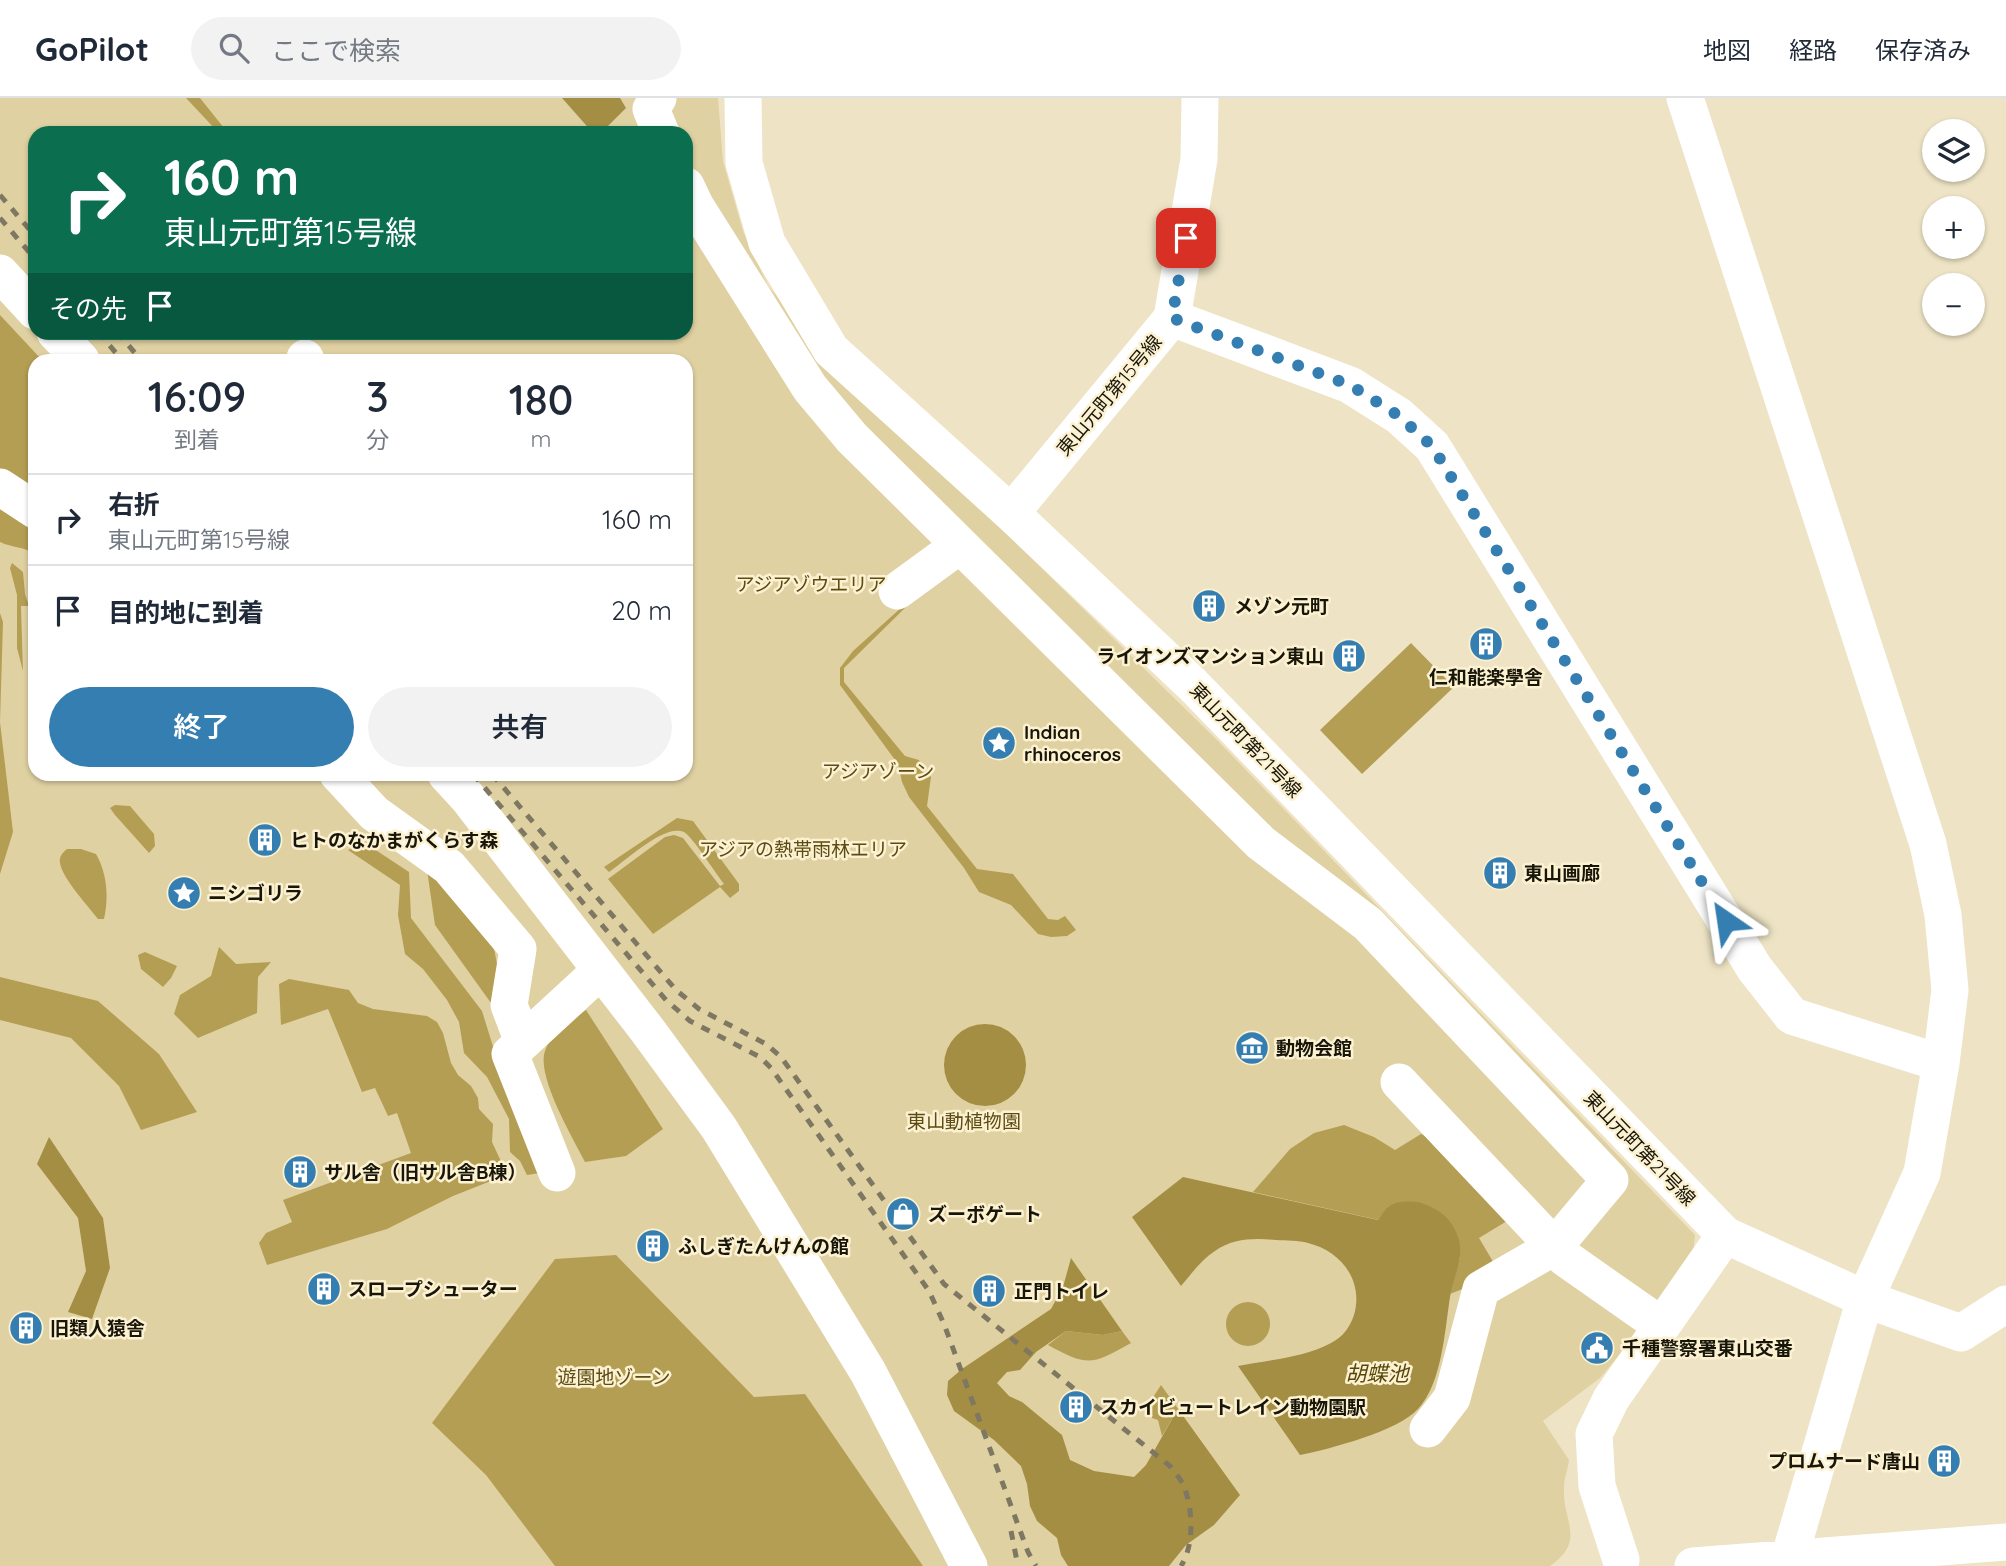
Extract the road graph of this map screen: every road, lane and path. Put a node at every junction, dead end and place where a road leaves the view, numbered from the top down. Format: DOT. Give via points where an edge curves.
graph roads {
  1 [pos="743,98"];
  2 [pos="1200,98"];
  3 [pos="1685,98"];
  4 [pos="693,201"];
  5 [pos="0,273"];
  6 [pos="28,303"];
  7 [pos="1172,318"];
  8 [pos="62,340"];
  9 [pos="75,354"];
  10 [pos="0,487"];
  11 [pos="28,505"];
  12 [pos="1011,513"];
  13 [pos="960,545"];
  14 [pos="897,591"];
  15 [pos="344,781"];
  16 [pos="452,781"];
  17 [pos="601,970"];
  18 [pos="523,1042"];
  19 [pos="1941,1063"];
  20 [pos="1399,1082"];
  21 [pos="557,1173"];
  22 [pos="1725,1235"];
  23 [pos="1554,1247"];
  24 [pos="1865,1299"];
  25 [pos="2006,1304"];
  26 [pos="1662,1326"];
  27 [pos="1428,1429"];
  28 [pos="2006,1542"];
  29 [pos="1789,1562"];
  30 [pos="1625,1564"];
  31 [pos="970,1566"];
  32 [pos="1693,1566"];
  1 -- 12 [label="street, 東山元町第21号線" via="744,163 767,243 831,350"];
  2 -- 7 [label="street, 東山元町第15号線" via="1199,159"];
  3 -- 19 [label="street" via="1928,845 1943,915 1950,990"];
  4 -- 13 [label="street" via="810,388 852,438"];
  5 -- 6 [label="street"];
  7 -- 12 [label="street, 東山元町第15号線"];
  7 -- 19 [label="street" via="1350,385 1399,416 1432,446 1755,969 1792,1016"];
  8 -- 9 [label="street"];
  10 -- 11 [label="street"];
  12 -- 22 [label="street, 東山元町第21号線" via="1193,685"];
  13 -- 14 [label="street"];
  13 -- 23 [label="street" via="1261,843 1368,925 1610,1180"];
  15 -- 18 [label="street" via="374,813 449,867 518,949 509,1005"];
  16 -- 17 [label="street"];
  17 -- 18 [label="street"];
  17 -- 31 [label="street" via="726,1140 868,1372"];
  18 -- 21 [label="street" via="510,1054"];
  19 -- 24 [label="street" via="1922,1173"];
  20 -- 23 [label="street"];
  22 -- 24 [label="street, 東山元町第21号線"];
  22 -- 26 [label="street"];
  23 -- 26 [label="street"];
  23 -- 27 [label="street" via="1481,1289 1452,1398"];
  24 -- 25 [label="street, 東山元町第21号線" via="1961,1333"];
  24 -- 29 [label="street"];
  26 -- 30 [label="street" via="1611,1399 1594,1434 1597,1486"];
  28 -- 29 [label="street"];
  29 -- 32 [label="street"];
}
